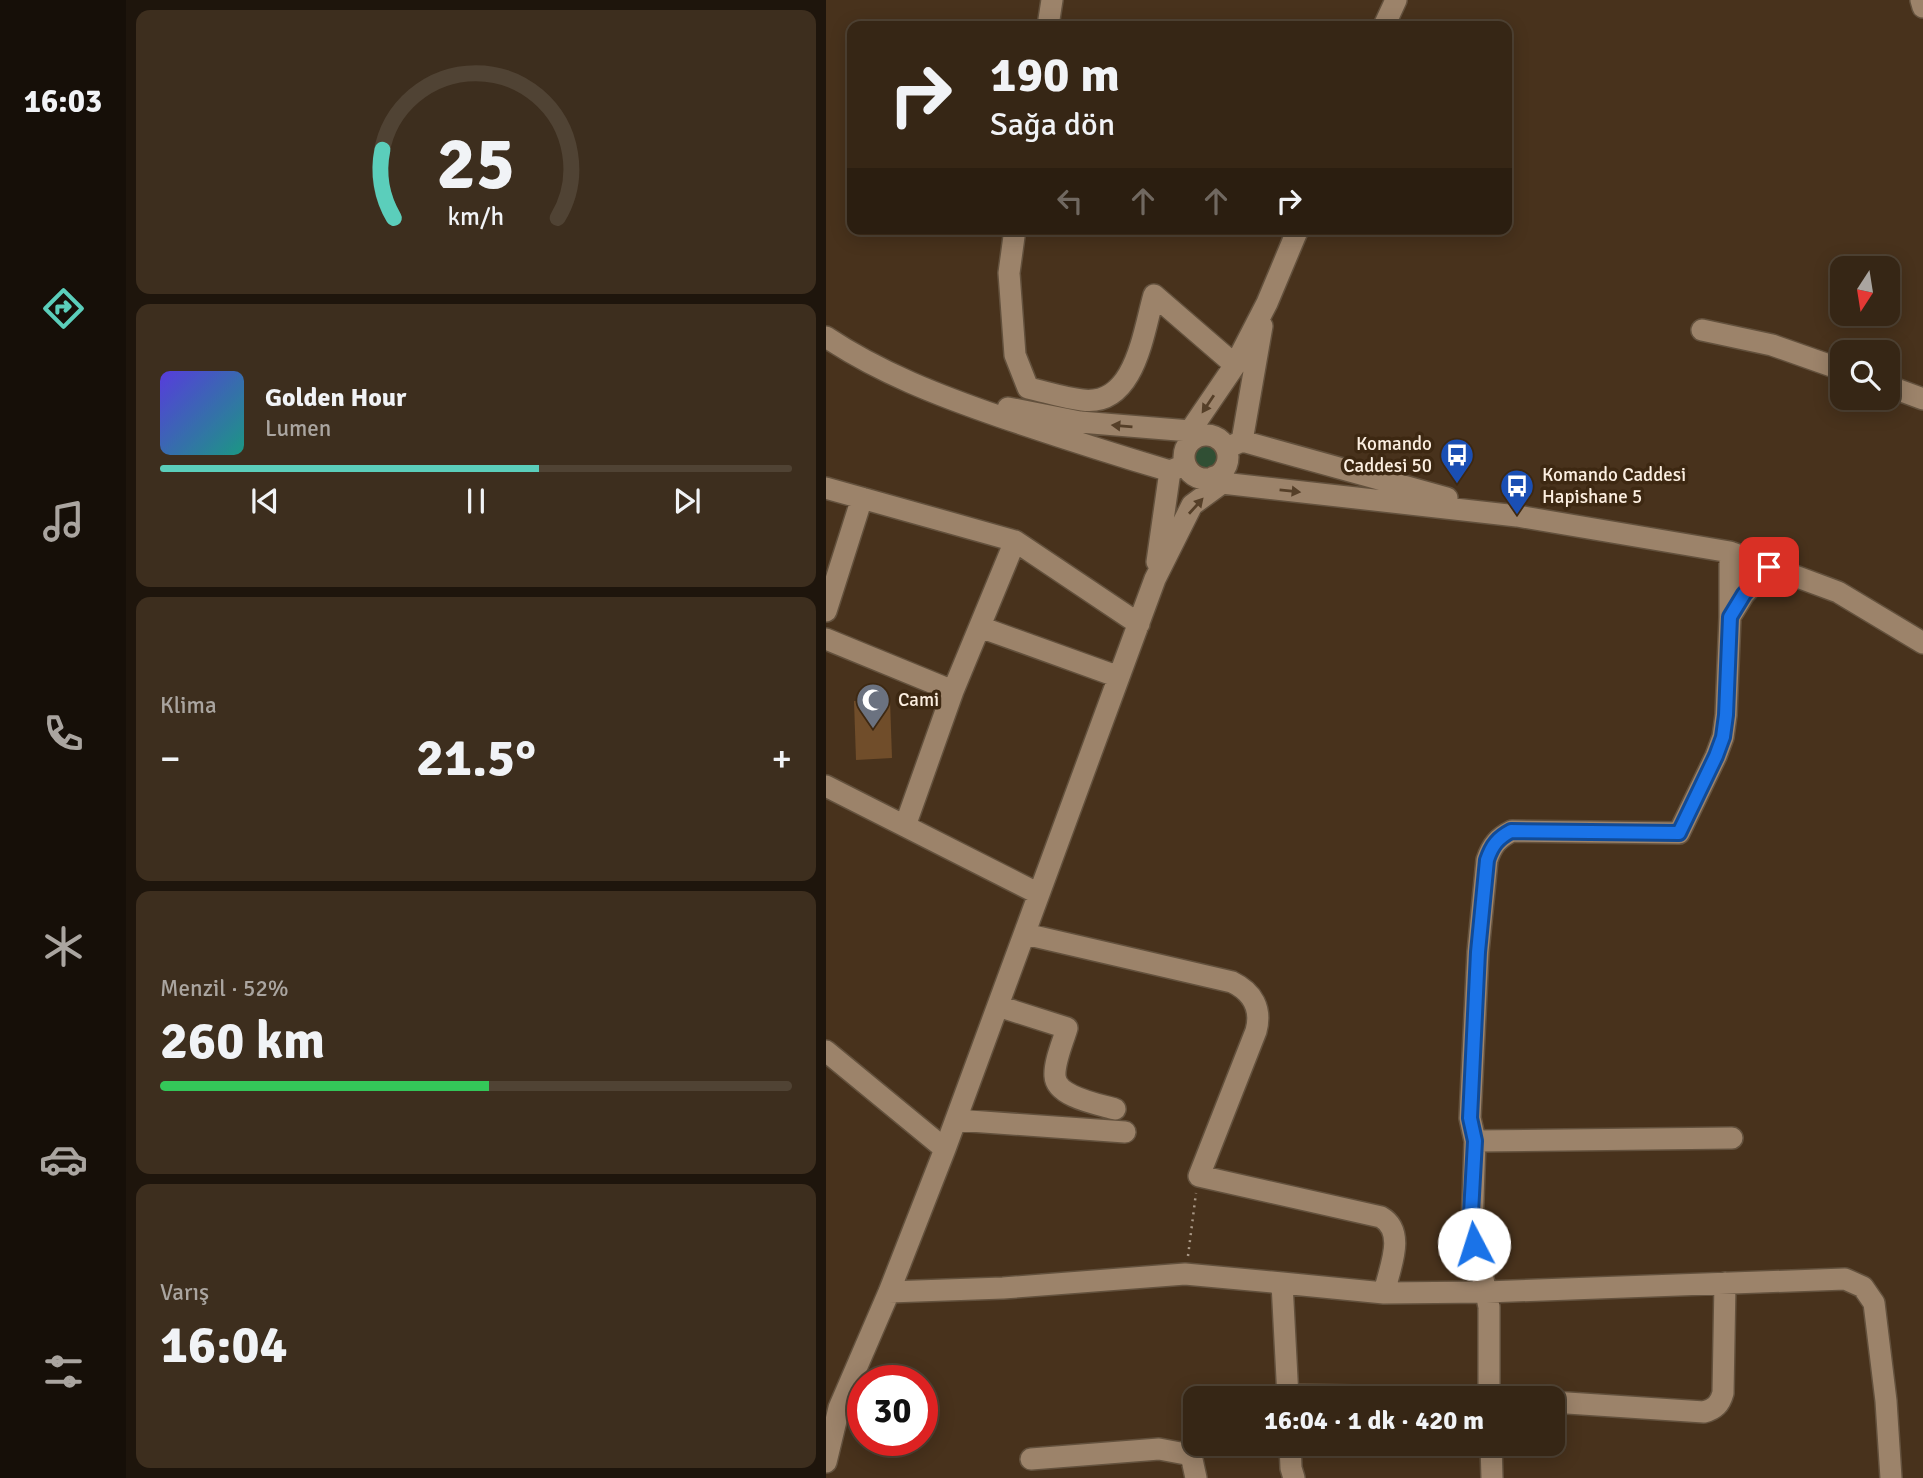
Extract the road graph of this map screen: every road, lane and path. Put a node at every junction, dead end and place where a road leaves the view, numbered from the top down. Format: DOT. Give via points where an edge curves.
graph roads {
  1 [pos="1052,0"];
  2 [pos="1395,0"];
  3 [pos="1921,0"];
  4 [pos="1923,7"];
  5 [pos="1049,21"];
  6 [pos="1386,21"];
  7 [pos="1014,235"];
  8 [pos="1295,235"];
  9 [pos="1266,303"];
  10 [pos="1702,330"];
  11 [pos="826,337"];
  12 [pos="1235,365"];
  13 [pos="1830,365"];
  14 [pos="1900,390"];
  15 [pos="933,393"];
  16 [pos="1923,399"];
  17 [pos="1192,434"];
  18 [pos="1234,444"];
  19 [pos="1177,468"];
  20 [pos="1218,480"];
  21 [pos="826,488"];
  22 [pos="862,498"];
  23 [pos="1517,516"];
  24 [pos="1015,541"];
  25 [pos="1730,552"];
  26 [pos="1769,567"];
  27 [pos="1155,579"];
  28 [pos="826,611"];
  29 [pos="1730,617"];
  30 [pos="1139,624"];
  31 [pos="980,627"];
  32 [pos="826,639"];
  33 [pos="1923,643"];
  34 [pos="1119,677"];
  35 [pos="953,691"];
  36 [pos="826,786"];
  37 [pos="905,826"];
  38 [pos="1039,894"];
  39 [pos="1025,934"];
  40 [pos="999,1006"];
  41 [pos="826,1051"];
  42 [pos="1115,1110"];
  43 [pos="956,1121"];
  44 [pos="1125,1132"];
  45 [pos="1732,1138"];
  46 [pos="1475,1141"];
  47 [pos="945,1149"];
  48 [pos="1199,1176"];
  49 [pos="1185,1274"];
  50 [pos="1282,1283"];
  51 [pos="1725,1283"];
  52 [pos="889,1292"];
  53 [pos="1486,1292"];
  54 [pos="1384,1293"];
  55 [pos="1287,1386"];
  56 [pos="1487,1386"];
  57 [pos="1565,1403"];
  58 [pos="833,1407"];
  59 [pos="1290,1456"];
  60 [pos="1491,1456"];
  61 [pos="1031,1459"];
  62 [pos="826,1462"];
  63 [pos="1196,1478"];
  64 [pos="1294,1478"];
  65 [pos="1492,1478"];
  66 [pos="1891,1478"];
  1 -- 5 [label="street"];
  2 -- 6 [label="street"];
  3 -- 4 [label="street"];
  7 -- 12 [label="street" via="1009,273 1015,355 1028,388 1084,401 1111,397 1130,375 1154,295"];
  8 -- 9 [label="street"];
  9 -- 12 [label="street"];
  9 -- 18 [label="street"];
  10 -- 13 [label="street" via="1772,345"];
  11 -- 15 [label="street" via="857,358"];
  12 -- 17 [label="street, one-way"];
  14 -- 16 [label="street"];
  17 -- 15 [label="street, one-way" via="1080,422"];
  15 -- 19 [label="street" via="1074,442"];
  17 -- 18 [label="street"];
  17 -- 19 [label="street"];
  18 -- 20 [label="street"];
  18 -- 23 [label="street"];
  19 -- 20 [label="street"];
  19 -- 27 [label="street"];
  20 -- 23 [label="street, one-way"];
  27 -- 20 [label="street, one-way" via="1192,505"];
  21 -- 22 [label="street"];
  22 -- 24 [label="street"];
  22 -- 28 [label="street"];
  23 -- 25 [label="street"];
  24 -- 30 [label="street"];
  24 -- 31 [label="street"];
  25 -- 26 [label="street"];
  25 -- 29 [label="street"];
  26 -- 29 [label="street"];
  26 -- 33 [label="street" via="1838,592"];
  27 -- 30 [label="street"];
  29 -- 46 [label="street" via="1723,737 1679,833 1511,831 1492,846 1478,952 1470,1118"];
  30 -- 34 [label="street"];
  31 -- 34 [label="street"];
  31 -- 35 [label="street"];
  32 -- 35 [label="street"];
  34 -- 38 [label="street"];
  35 -- 37 [label="street"];
  36 -- 37 [label="street"];
  37 -- 38 [label="street"];
  38 -- 39 [label="street"];
  39 -- 40 [label="street"];
  39 -- 48 [label="street" via="1232,982 1250,994 1258,1010 1256,1031"];
  40 -- 42 [label="street" via="1067,1028 1055,1075 1059,1087"];
  40 -- 43 [label="street"];
  41 -- 47 [label="street"];
  43 -- 44 [label="street"];
  43 -- 47 [label="street"];
  45 -- 46 [label="street"];
  46 -- 53 [label="street" via="1471,1213"];
  47 -- 52 [label="street"];
  48 -- 49 [label="path"];
  48 -- 54 [label="street" via="1388,1221 1396,1241"];
  49 -- 50 [label="street"];
  49 -- 52 [label="street"];
  50 -- 54 [label="street"];
  50 -- 55 [label="street"];
  51 -- 53 [label="street"];
  51 -- 57 [label="street" via="1723,1392 1712,1410"];
  51 -- 66 [label="street" via="1844,1279 1870,1294 1885,1389"];
  52 -- 58 [label="street"];
  53 -- 54 [label="street"];
  53 -- 56 [label="street"];
  58 -- 62 [label="street"];
  59 -- 64 [label="street"];
  60 -- 65 [label="street"];
  61 -- 63 [label="street" via="1159,1449 1191,1455"];
}
